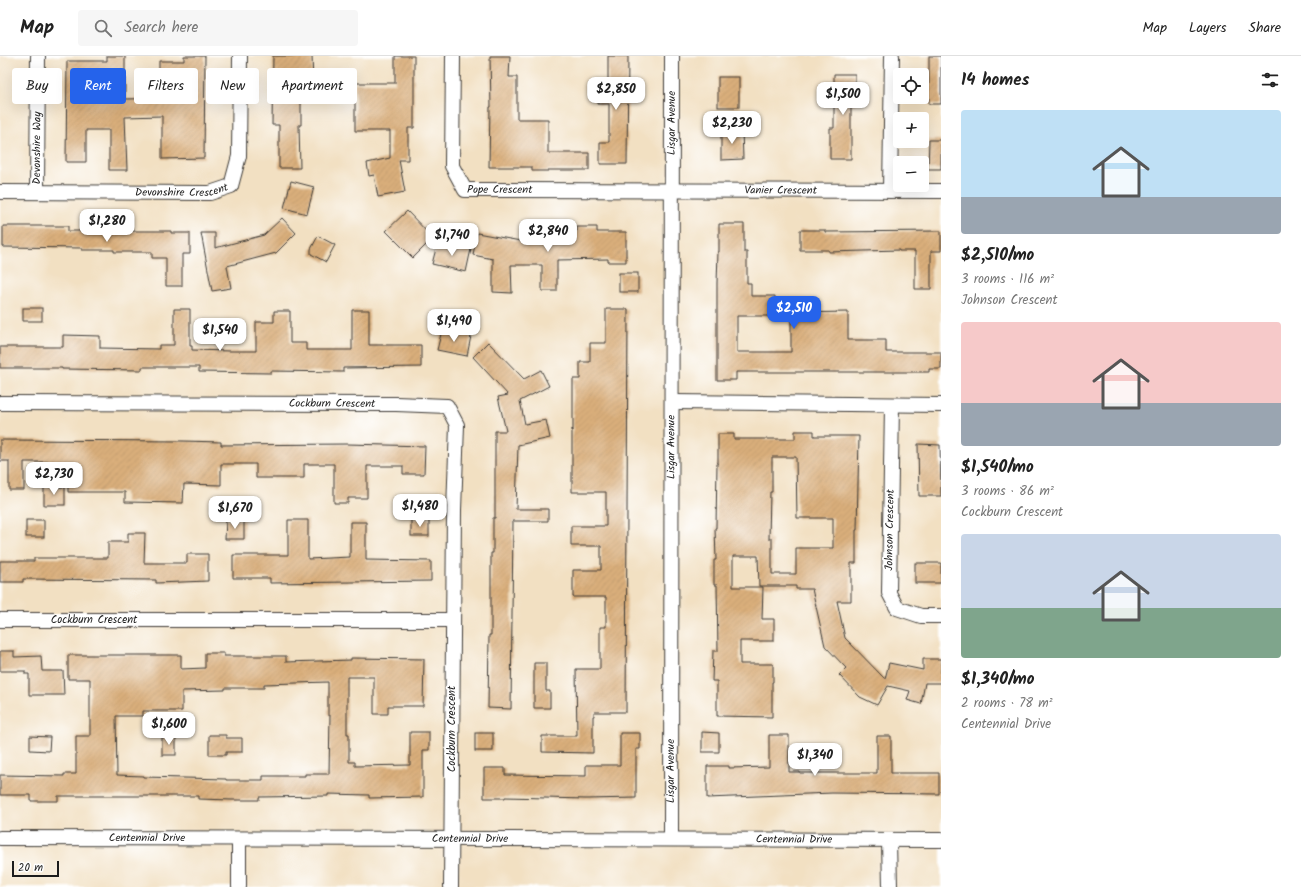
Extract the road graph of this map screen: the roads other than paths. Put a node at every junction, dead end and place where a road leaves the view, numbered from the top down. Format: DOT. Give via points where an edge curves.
graph roads {
  1 [pos="38,56"];
  2 [pos="240,56"];
  3 [pos="453,56"];
  4 [pos="672,56"];
  5 [pos="892,56"];
  6 [pos="672,190"];
  7 [pos="890,191"];
  8 [pos="941,191"];
  9 [pos="0,192"];
  10 [pos="37,192"];
  11 [pos="672,402"];
  12 [pos="0,403"];
  13 [pos="892,405"];
  14 [pos="941,405"];
  15 [pos="941,616"];
  16 [pos="0,620"];
  17 [pos="453,620"];
  18 [pos="0,838"];
  19 [pos="451,838"];
  20 [pos="239,839"];
  21 [pos="671,839"];
  22 [pos="889,840"];
  23 [pos="941,840"];
  24 [pos="239,887"];
  25 [pos="451,887"];
  26 [pos="890,887"];
  1 -- 10 [label="street, Devonshire Way"];
  2 -- 10 [label="street, Devonshire Crescent" via="239,156 231,186 210,193"];
  3 -- 6 [label="street, Pope Crescent" via="452,166 465,190"];
  4 -- 6 [label="street, Lisgar Avenue"];
  5 -- 7 [label="street"];
  6 -- 7 [label="street, Vanier Crescent"];
  6 -- 11 [label="street, Lisgar Avenue"];
  7 -- 8 [label="street, Vanier Crescent"];
  9 -- 10 [label="street, Devonshire Crescent"];
  11 -- 13 [label="street"];
  11 -- 21 [label="street, Lisgar Avenue"];
  12 -- 17 [label="street, Cockburn Crescent" via="447,406 457,425"];
  13 -- 14 [label="street"];
  13 -- 15 [label="street, Johnson Crescent" via="889,593 897,608 921,616"];
  16 -- 17 [label="street, Cockburn Crescent"];
  17 -- 19 [label="street, Cockburn Crescent"];
  18 -- 20 [label="street, Centennial Drive"];
  19 -- 20 [label="street, Centennial Drive"];
  19 -- 21 [label="street, Centennial Drive"];
  19 -- 25 [label="street, Cockburn Crescent"];
  20 -- 24 [label="street"];
  21 -- 22 [label="street, Centennial Drive"];
  22 -- 23 [label="street, Centennial Drive"];
  22 -- 26 [label="street"];
}
